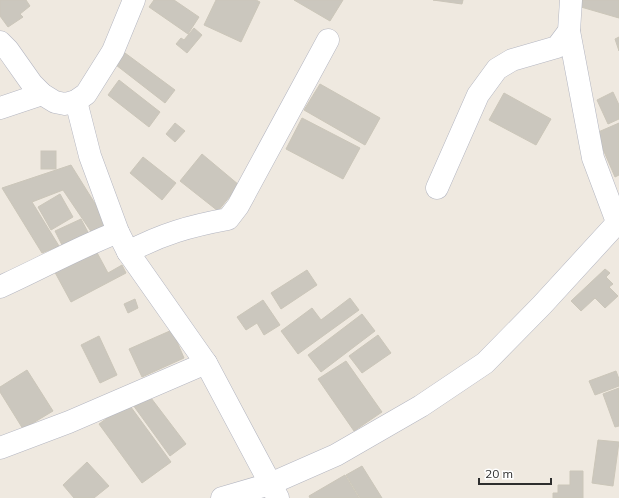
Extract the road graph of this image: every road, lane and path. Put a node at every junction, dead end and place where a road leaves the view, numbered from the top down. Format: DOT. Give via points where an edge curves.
graph roads {
  1 [pos="134,0"];
  2 [pos="571,0"];
  3 [pos="569,31"];
  4 [pos="328,40"];
  5 [pos="0,42"];
  6 [pos="42,94"];
  7 [pos="76,101"];
  8 [pos="0,108"];
  9 [pos="436,188"];
  10 [pos="618,222"];
  11 [pos="118,232"];
  12 [pos="128,252"];
  13 [pos="0,286"];
  14 [pos="206,364"];
  15 [pos="0,448"];
  16 [pos="274,491"];
  17 [pos="222,498"];
  1 -- 7 [label="street" via="113,51 86,94"];
  2 -- 3 [label="street"];
  3 -- 9 [label="street" via="557,47 512,60 497,69 478,95"];
  3 -- 10 [label="street" via="593,158"];
  4 -- 12 [label="street" via="238,206 228,219 178,230 150,240"];
  5 -- 6 [label="street"];
  6 -- 7 [label="street" via="55,102 65,104"];
  6 -- 8 [label="street"];
  7 -- 11 [label="street" via="90,156"];
  10 -- 16 [label="street" via="485,363 420,406"];
  11 -- 12 [label="street"];
  11 -- 13 [label="street"];
  12 -- 14 [label="street"];
  14 -- 15 [label="street"];
  14 -- 16 [label="street"];
  16 -- 17 [label="street"];
}
